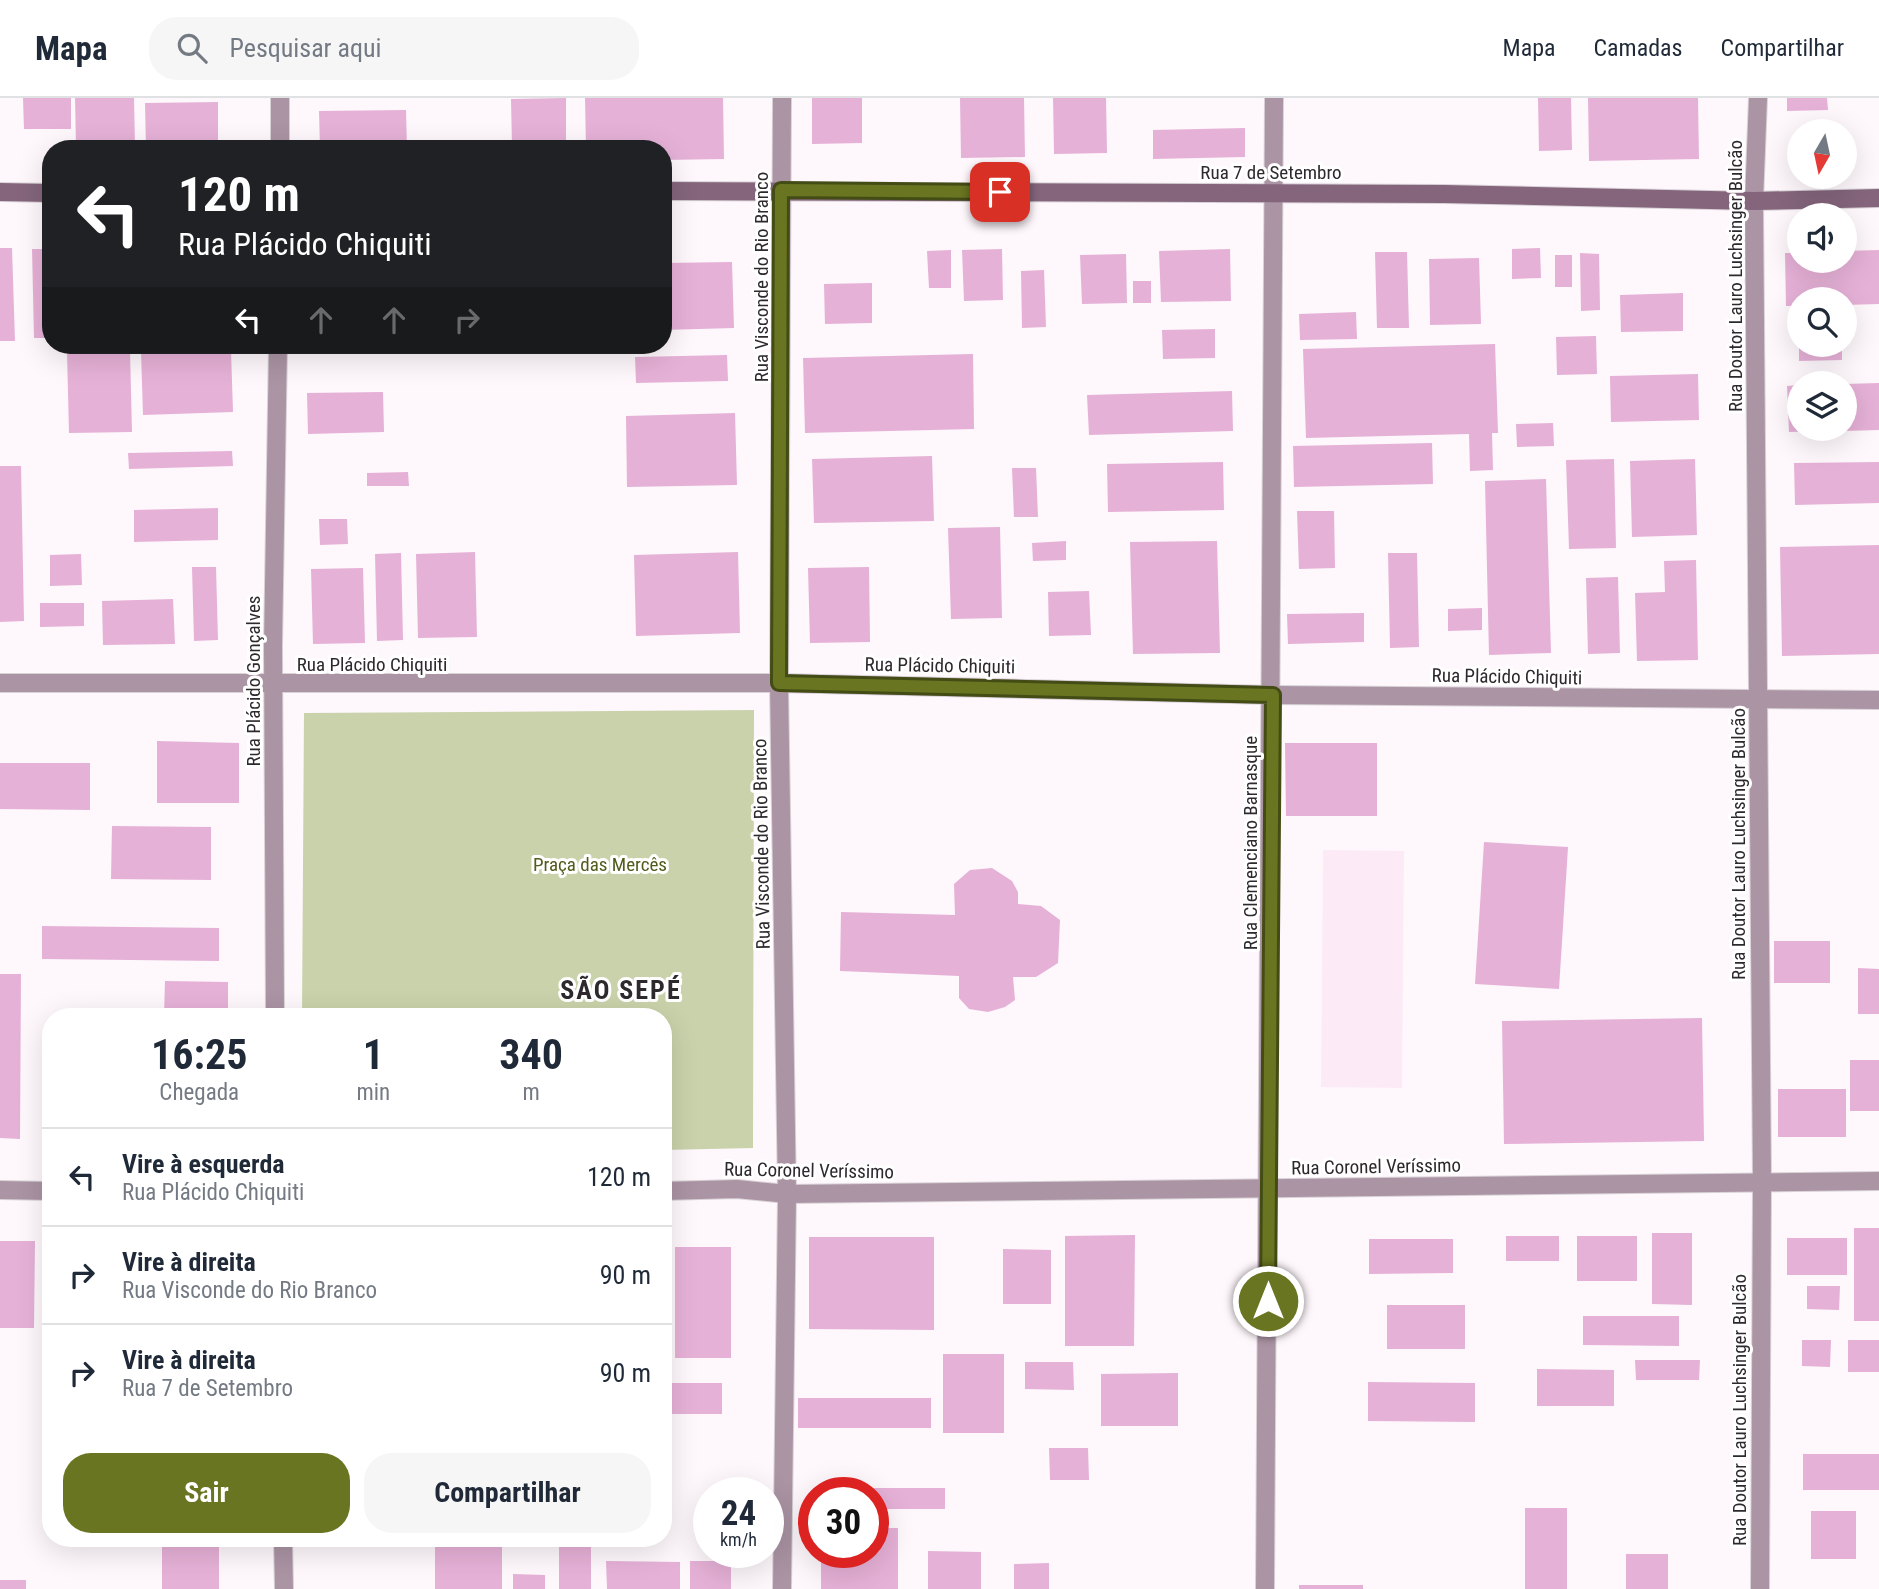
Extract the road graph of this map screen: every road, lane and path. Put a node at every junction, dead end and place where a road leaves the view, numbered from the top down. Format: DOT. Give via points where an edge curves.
graph roads {
  1 [pos="280,98"];
  2 [pos="782,98"];
  3 [pos="1274,98"];
  4 [pos="1758,98"];
  5 [pos="280,140"];
  6 [pos="781,190"];
  7 [pos="672,191"];
  8 [pos="0,192"];
  9 [pos="42,193"];
  10 [pos="1274,193"];
  11 [pos="1879,198"];
  12 [pos="1754,201"];
  13 [pos="278,354"];
  14 [pos="0,683"];
  15 [pos="779,683"];
  16 [pos="274,685"];
  17 [pos="1273,695"];
  18 [pos="1758,699"];
  19 [pos="1879,700"];
  20 [pos="275,1008"];
  21 [pos="1879,1181"];
  22 [pos="1762,1182"];
  23 [pos="1269,1188"];
  24 [pos="0,1190"];
  25 [pos="42,1191"];
  26 [pos="672,1191"];
  27 [pos="787,1194"];
  28 [pos="283,1547"];
  29 [pos="284,1589"];
  30 [pos="782,1589"];
  31 [pos="1265,1589"];
  32 [pos="1760,1589"];
  1 -- 5 [label="street"];
  2 -- 6 [label="street, Rua Visconde do Rio Branco"];
  3 -- 10 [label="street, Rua Clemenciano Barnasque"];
  4 -- 12 [label="street, Rua Doutor Lauro Luchsinger Bulcão"];
  6 -- 7 [label="main road, Rua 7 de Setembro"];
  6 -- 10 [label="main road, Rua 7 de Setembro"];
  6 -- 15 [label="street, Rua Visconde do Rio Branco"];
  8 -- 9 [label="main road"];
  10 -- 12 [label="main road, Rua 7 de Setembro"];
  10 -- 17 [label="street, Rua Clemenciano Barnasque"];
  11 -- 12 [label="main road, Rua 7 de Setembro"];
  12 -- 18 [label="street, Rua Doutor Lauro Luchsinger Bulcão"];
  13 -- 16 [label="street, Rua Plácido Gonçalves"];
  14 -- 16 [label="street, Rua Plácido Chiquiti"];
  15 -- 16 [label="street, Rua Plácido Chiquiti"];
  15 -- 17 [label="street, Rua Plácido Chiquiti"];
  15 -- 27 [label="street, Rua Visconde do Rio Branco"];
  16 -- 20 [label="street, Rua Plácido Gonçalves"];
  17 -- 18 [label="street, Rua Plácido Chiquiti"];
  17 -- 23 [label="street, Rua Clemenciano Barnasque"];
  18 -- 19 [label="street, Rua Plácido Chiquiti"];
  18 -- 22 [label="street, Rua Doutor Lauro Luchsinger Bulcão"];
  21 -- 22 [label="street, Rua Coronel Veríssimo"];
  22 -- 23 [label="street, Rua Coronel Veríssimo"];
  22 -- 32 [label="street, Rua Doutor Lauro Luchsinger Bulcão"];
  23 -- 27 [label="street, Rua Coronel Veríssimo"];
  23 -- 31 [label="street, Rua Clemenciano Barnasque"];
  24 -- 25 [label="street"];
  26 -- 27 [label="street, Rua Coronel Veríssimo" via="737,1189"];
  27 -- 30 [label="street, Rua Visconde do Rio Branco"];
  28 -- 29 [label="street"];
}
